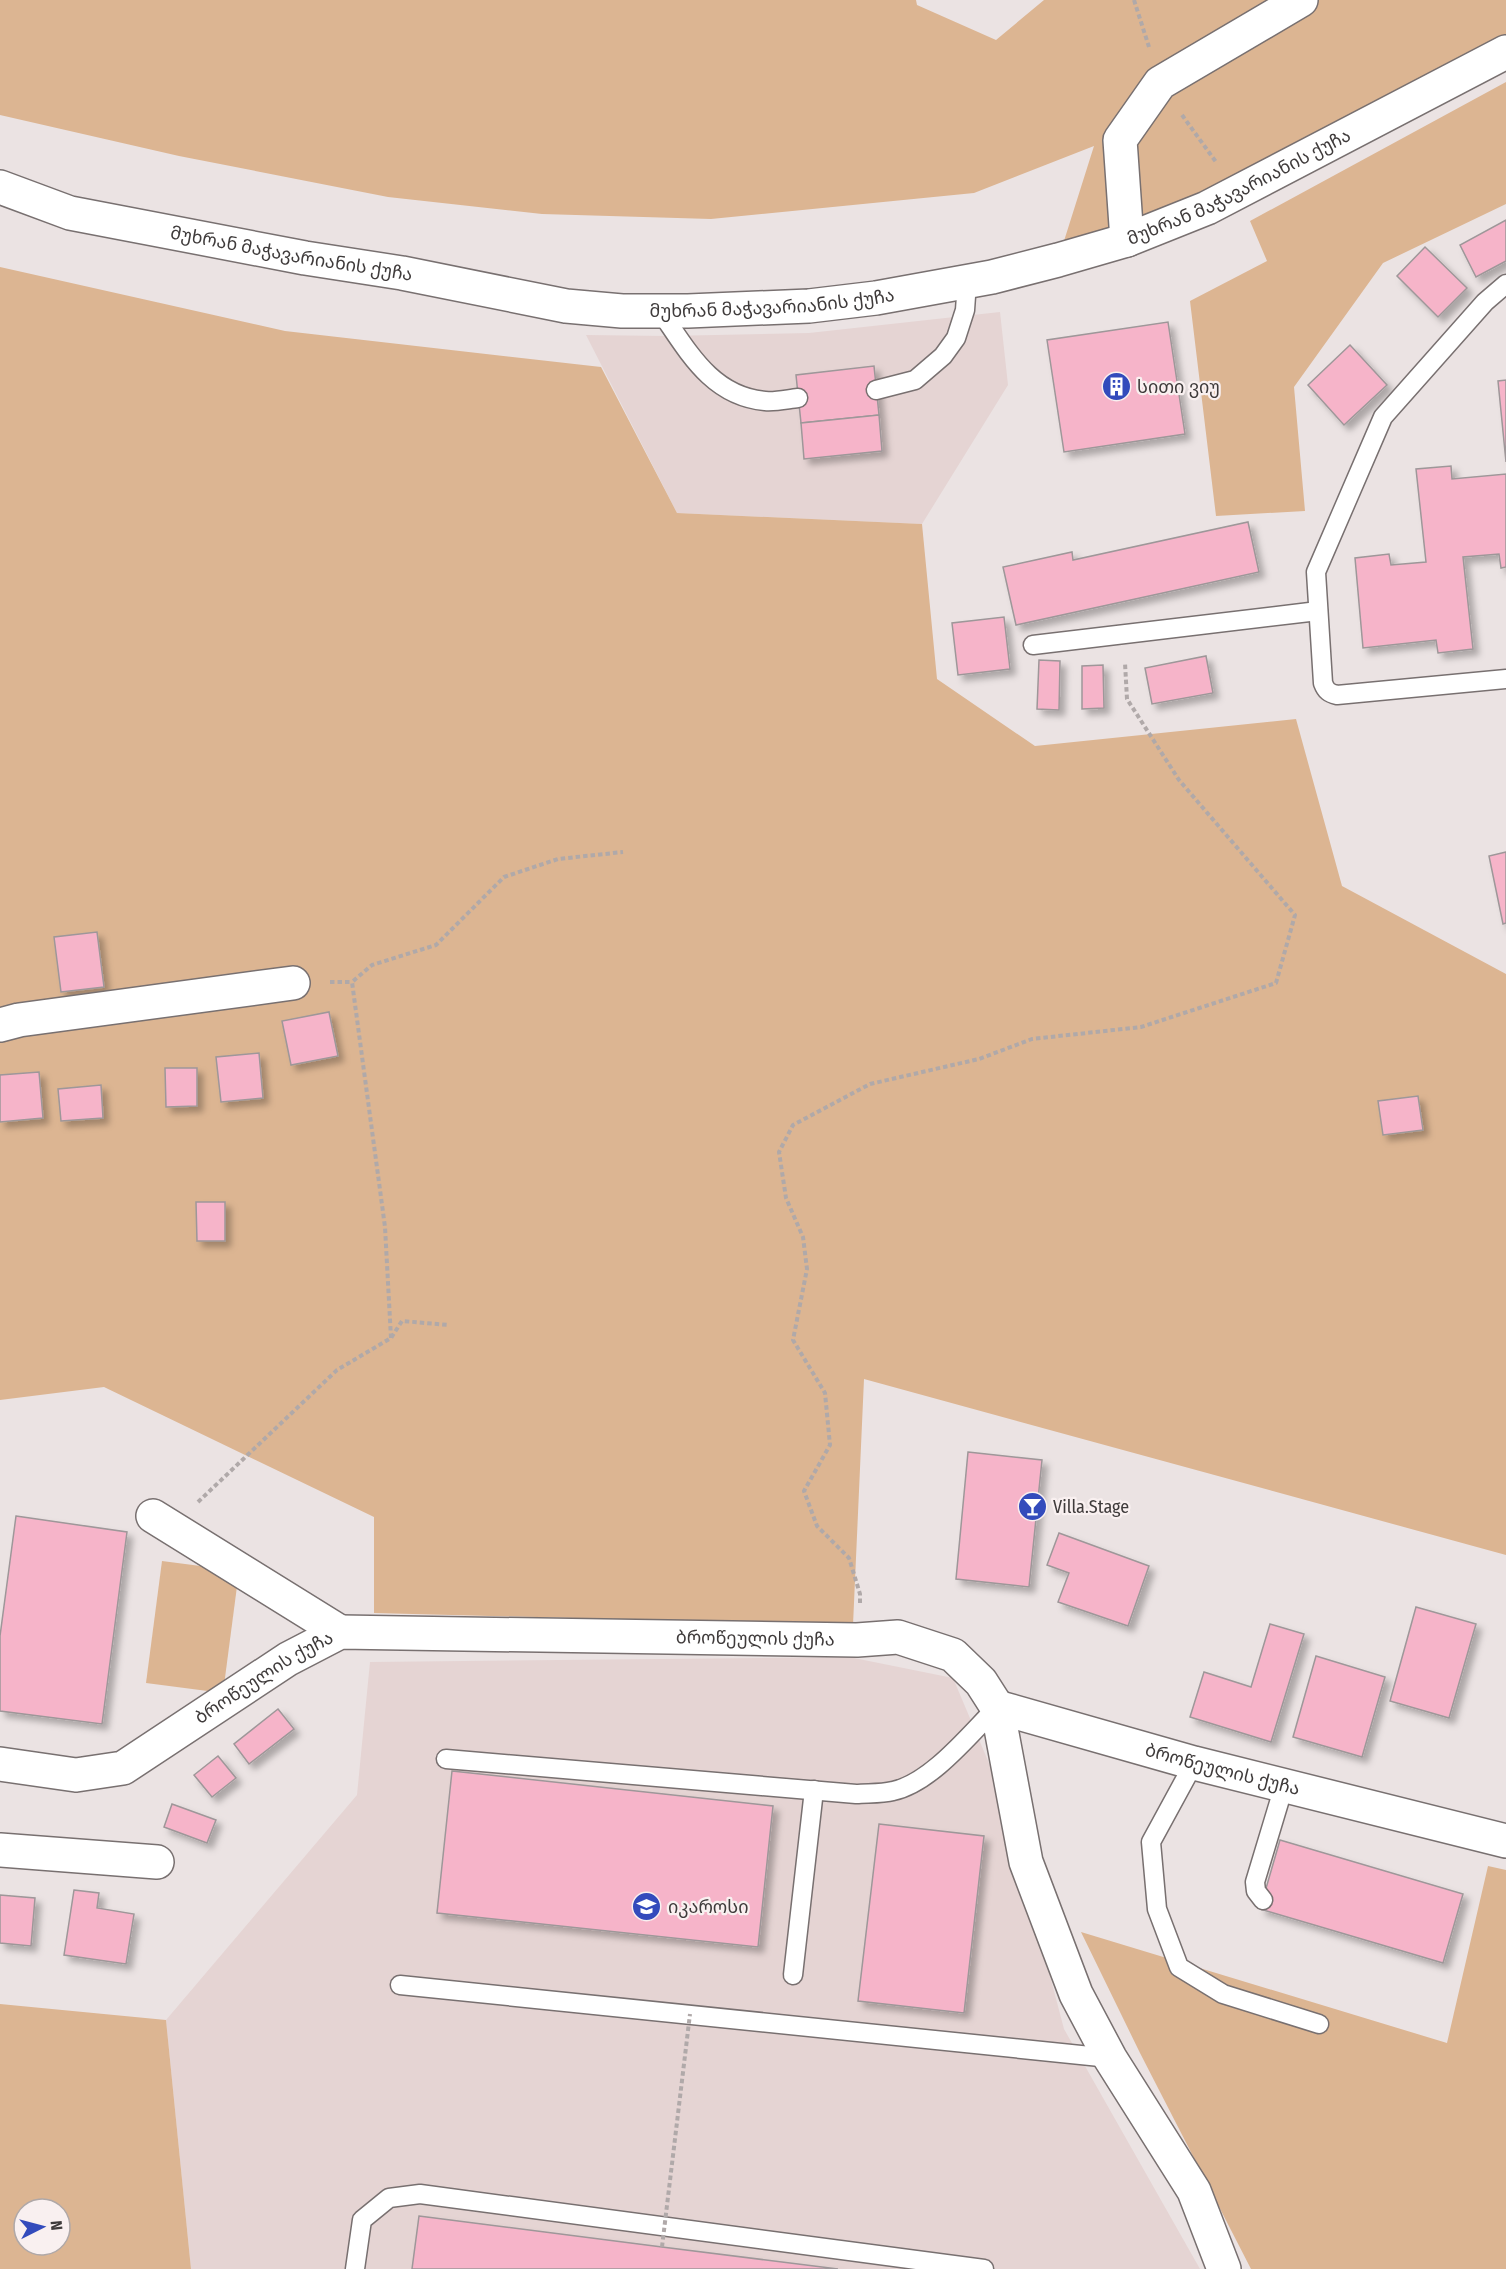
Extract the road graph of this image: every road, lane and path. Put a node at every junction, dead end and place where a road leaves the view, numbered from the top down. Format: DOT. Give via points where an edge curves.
graph roads {
  1 [pos="1300,0"];
  2 [pos="1506,52"];
  3 [pos="0,187"];
  4 [pos="70,213"];
  5 [pos="0,214"];
  6 [pos="1127,240"];
  7 [pos="968,282"];
  8 [pos="1506,284"];
  9 [pos="660,310"];
  10 [pos="876,390"];
  11 [pos="798,398"];
  12 [pos="1318,611"];
  13 [pos="1124,634"];
  14 [pos="1033,645"];
  15 [pos="1506,679"];
  16 [pos="623,852"];
  17 [pos="293,983"];
  18 [pos="0,1025"];
  19 [pos="449,1325"];
  20 [pos="391,1338"];
  21 [pos="162,1522"];
  22 [pos="340,1632"];
  23 [pos="857,1640"];
  24 [pos="997,1707"];
  25 [pos="446,1759"];
  26 [pos="1194,1763"];
  27 [pos="0,1764"];
  28 [pos="1284,1786"];
  29 [pos="814,1790"];
  30 [pos="1506,1841"];
  31 [pos="0,1851"];
  32 [pos="157,1862"];
  33 [pos="1263,1900"];
  34 [pos="793,1975"];
  35 [pos="400,1985"];
  36 [pos="690,2014"];
  37 [pos="1319,2024"];
  38 [pos="1110,2058"];
  39 [pos="662,2247"];
  40 [pos="355,2269"];
  41 [pos="984,2269"];
  42 [pos="1224,2269"];
  1 -- 6 [label="street" via="1160,83 1120,140"];
  2 -- 6 [label="street, მუხრან მაჭავარიანის ქუჩა" via="1207,208"];
  3 -- 4 [label="street, მუხრან მაჭავარიანის ქუჩა"];
  4 -- 5 [label="street"];
  4 -- 9 [label="street, მუხრან მაჭავარიანის ქუჩა" via="566,306"];
  6 -- 7 [label="street, მუხრან მაჭავარიანის ქუჩა"];
  7 -- 9 [label="street, მუხრან მაჭავარიანის ქუჩა" via="809,306"];
  7 -- 10 [label="lane" via="956,338 943,356 915,380"];
  8 -- 12 [label="lane" via="1485,302 1383,417 1316,572"];
  9 -- 11 [label="lane" via="699,367 729,392 766,401"];
  12 -- 13 [label="lane"];
  12 -- 15 [label="lane" via="1323,683 1330,694"];
  13 -- 14 [label="lane"];
  13 -- 23 [label="path" via="1127,699 1179,780 1295,915 1276,983 1141,1027 1032,1039 979,1059 870,1084 793,1125 779,1152 786,1198 803,1237 807,1269 793,1340 825,1393 830,1445 804,1491 817,1526 849,1558 860,1594"];
  16 -- 20 [label="path" via="558,859 504,878 436,945 372,965 352,982 385,1227"];
  17 -- 18 [label="street"];
  19 -- 20 [label="path" via="402,1321"];
  20 -- 21 [label="path" via="337,1370"];
  21 -- 22 [label="street"];
  22 -- 23 [label="street, ბროწეულის ქუჩა"];
  22 -- 27 [label="street, ბროწეულის ქუჩა" via="288,1659 123,1768 76,1775"];
  23 -- 24 [label="street, ბროწეულის ქუჩა" via="897,1637 953,1655 981,1682"];
  24 -- 26 [label="street, ბროწეულის ქუჩა"];
  24 -- 29 [label="lane" via="919,1781 894,1791 856,1794"];
  24 -- 38 [label="street" via="1026,1862 1076,1994"];
  25 -- 29 [label="lane"];
  26 -- 28 [label="street, ბროწეულის ქუჩა"];
  26 -- 37 [label="lane" via="1151,1842 1157,1909 1179,1967 1223,1994"];
  28 -- 30 [label="street, ბროწეულის ქუჩა"];
  28 -- 33 [label="lane" via="1255,1882"];
  29 -- 34 [label="lane"];
  31 -- 32 [label="street"];
  35 -- 36 [label="lane"];
  36 -- 38 [label="lane"];
  36 -- 39 [label="path, bridge"];
  38 -- 42 [label="street" via="1194,2191"];
  40 -- 41 [label="lane" via="362,2220 389,2198 420,2194"];
}
